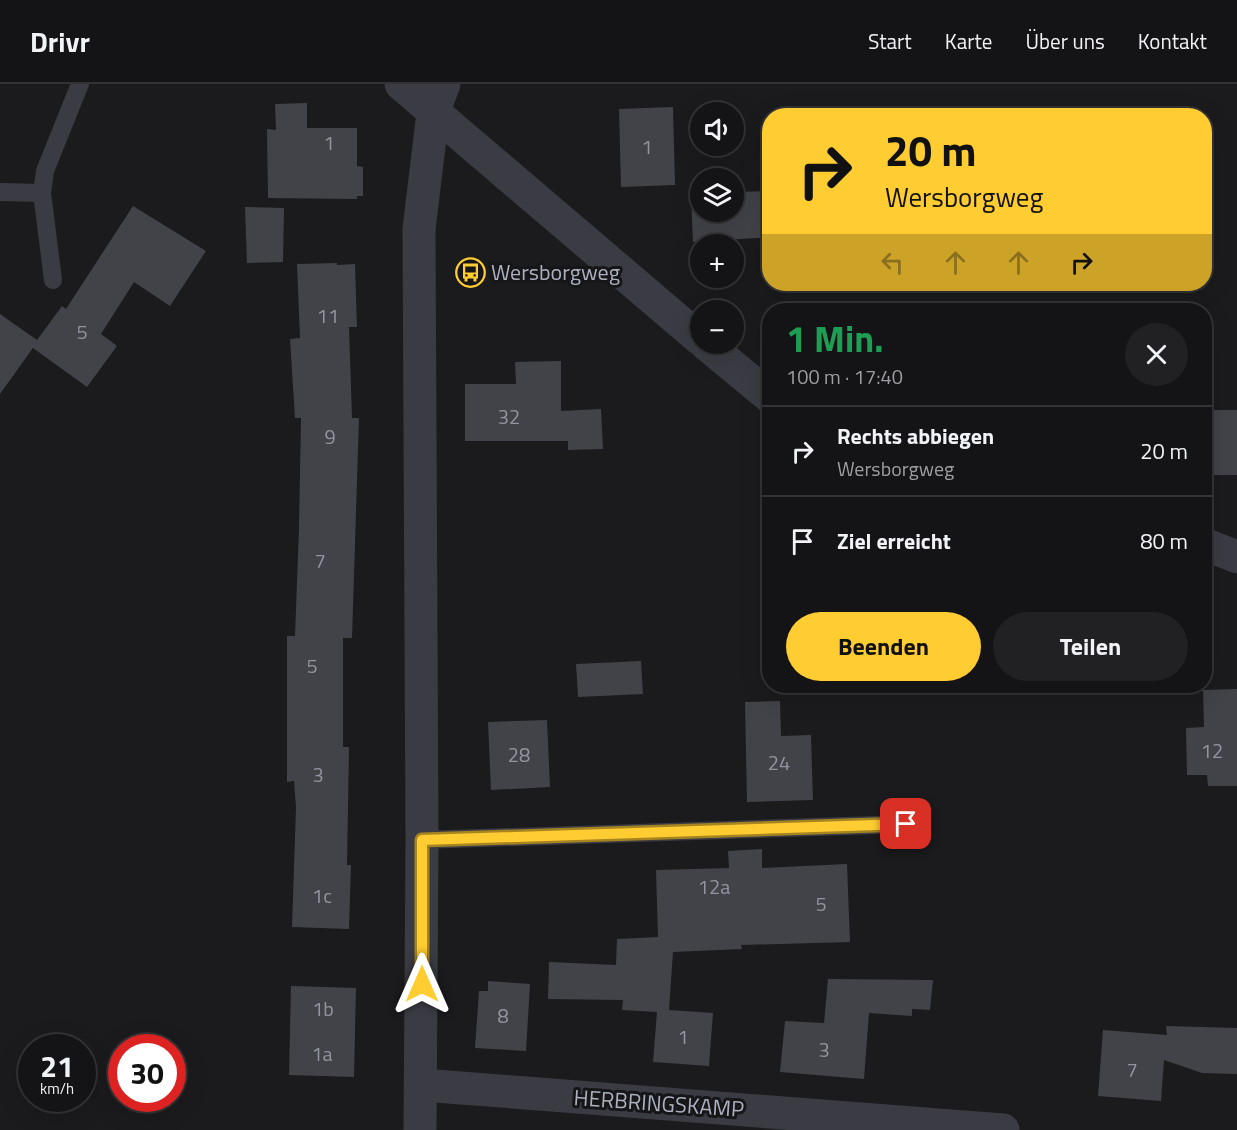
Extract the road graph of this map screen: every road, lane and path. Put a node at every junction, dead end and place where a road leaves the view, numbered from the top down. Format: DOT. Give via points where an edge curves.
graph roads {
  1 [pos="80,84"];
  2 [pos="401,84"];
  3 [pos="438,99"];
  4 [pos="0,192"];
  5 [pos="42,193"];
  6 [pos="53,280"];
  7 [pos="690,330"];
  8 [pos="718,354"];
  9 [pos="762,390"];
  10 [pos="1212,547"];
  11 [pos="1237,557"];
  12 [pos="906,824"];
  13 [pos="422,840"];
  14 [pos="422,1085"];
  15 [pos="420,1130"];
  16 [pos="1004,1130"];
  1 -- 5 [label="lane" via="45,171"];
  2 -- 3 [label="street"];
  3 -- 7 [label="street"];
  3 -- 13 [label="street" via="419,229"];
  4 -- 5 [label="lane"];
  5 -- 6 [label="lane"];
  8 -- 9 [label="street"];
  10 -- 11 [label="street"];
  12 -- 13 [label="lane"];
  13 -- 14 [label="street"];
  14 -- 15 [label="street"];
  14 -- 16 [label="street, HERBRINGSKAMP"];
}
